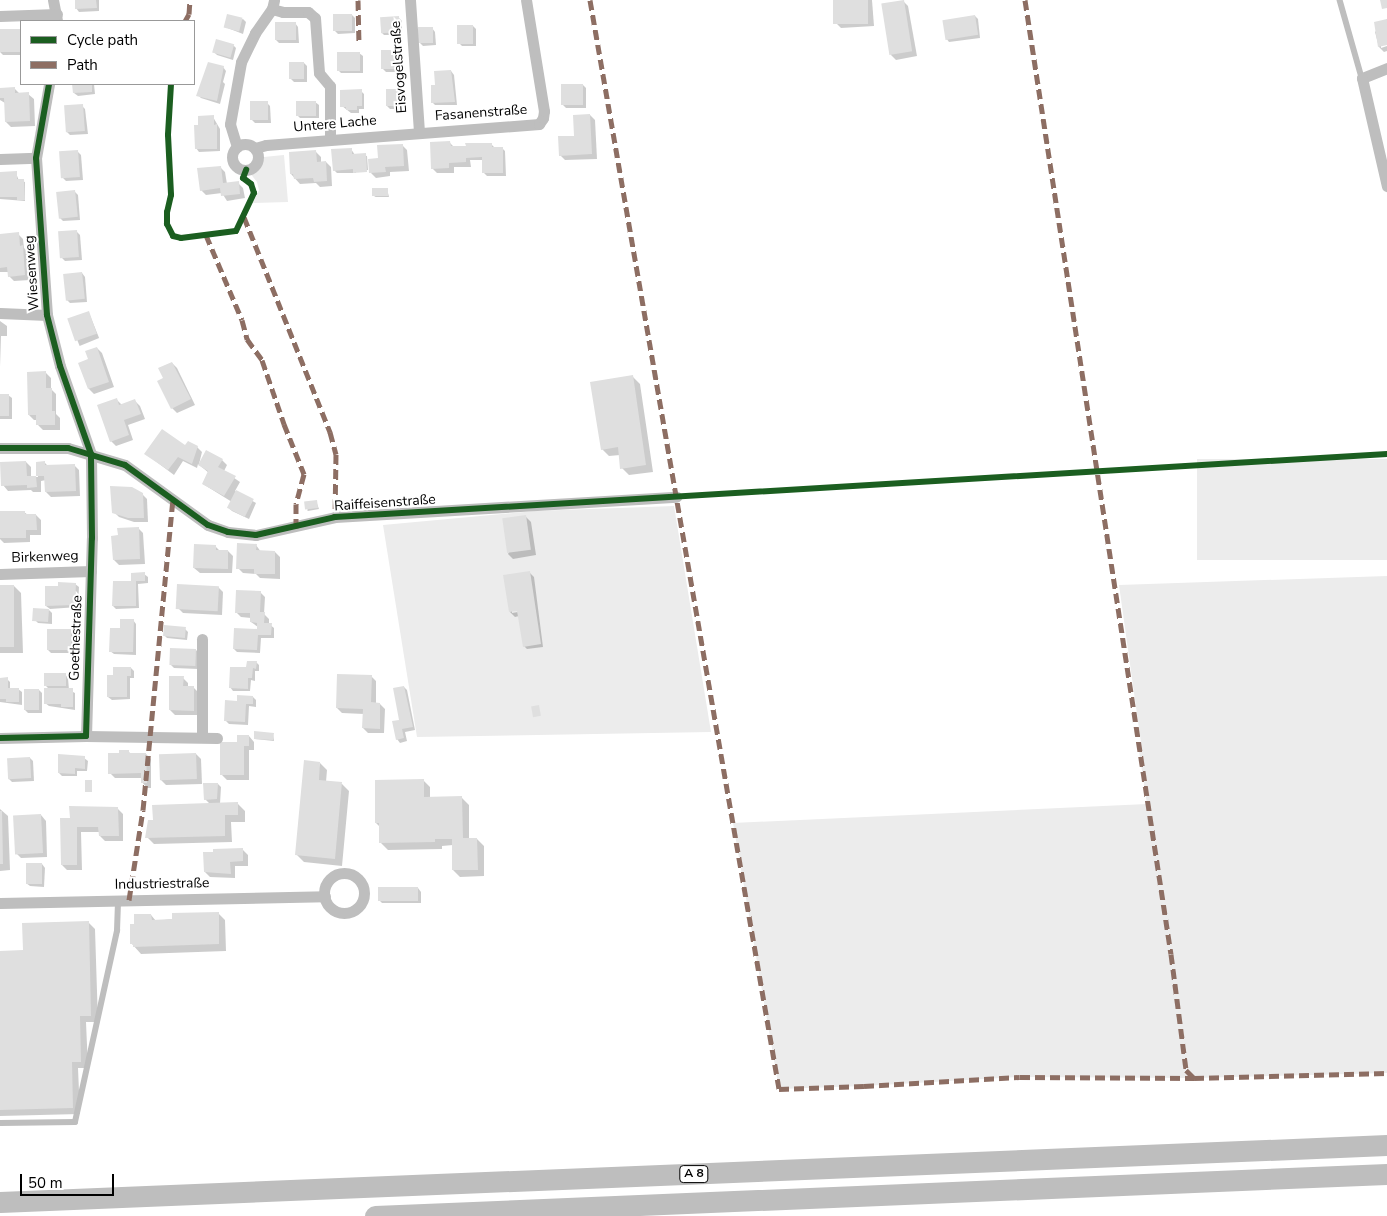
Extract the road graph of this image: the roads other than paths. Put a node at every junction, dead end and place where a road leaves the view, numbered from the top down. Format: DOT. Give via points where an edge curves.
graph roads {
  1 [pos="53,0"];
  2 [pos="410,0"];
  3 [pos="526,0"];
  4 [pos="1340,0"];
  5 [pos="273,5"];
  6 [pos="0,16"];
  7 [pos="57,17"];
  8 [pos="1387,68"];
  9 [pos="1362,78"];
  10 [pos="49,85"];
  11 [pos="418,133"];
  12 [pos="330,139"];
  13 [pos="237,147"];
  14 [pos="255,148"];
  15 [pos="36,158"];
  16 [pos="0,159"];
  17 [pos="1387,186"];
  18 [pos="0,313"];
  19 [pos="47,315"];
  20 [pos="0,448"];
  21 [pos="91,454"];
  22 [pos="676,497"];
  23 [pos="91,571"];
  24 [pos="0,574"];
  25 [pos="202,638"];
  26 [pos="86,736"];
  27 [pos="202,737"];
  28 [pos="0,738"];
  29 [pos="217,738"];
  30 [pos="324,896"];
  31 [pos="118,900"];
  32 [pos="0,903"];
  33 [pos="0,1123"];
  34 [pos="1387,1145"];
  35 [pos="1387,1174"];
  36 [pos="0,1202"];
  37 [pos="375,1216"];
  1 -- 7 [label="street"];
  2 -- 11 [label="street, Eisvogelstraße"];
  3 -- 11 [label="street, Fasanenstraße" via="544,111 539,124"];
  4 -- 9 [label="lane"];
  5 -- 12 [label="street" via="283,12 308,12 315,18 319,74 330,86"];
  5 -- 13 [label="street" via="241,62 230,124"];
  6 -- 7 [label="street"];
  8 -- 9 [label="street"];
  9 -- 17 [label="street"];
  10 -- 15 [label="street, Wiesenweg"];
  11 -- 12 [label="street, Untere Lache"];
  12 -- 14 [label="street, Untere Lache"];
  13 -- 14 [label="street, Untere Lache" via="244,144"];
  13 -- 14 [label="street" via="233,162 246,170 256,164"];
  15 -- 16 [label="street"];
  15 -- 19 [label="street, Wiesenweg"];
  18 -- 19 [label="street"];
  19 -- 21 [label="street, Wiesenweg" via="60,366"];
  20 -- 21 [label="street, Raiffeisenstraße" via="68,448"];
  21 -- 22 [label="street, Raiffeisenstraße" via="125,465 208,525 228,532 256,535 335,517"];
  21 -- 23 [label="street, Goethestraße"];
  23 -- 24 [label="street, Birkenweg"];
  23 -- 26 [label="street, Goethestraße"];
  25 -- 27 [label="street"];
  26 -- 27 [label="street"];
  26 -- 28 [label="street"];
  27 -- 29 [label="street"];
  30 -- 31 [label="street, Industriestraße"];
  31 -- 32 [label="street, Industriestraße"];
  31 -- 33 [label="lane" via="117,931 75,1122"];
  34 -- 36 [label="highway, A 8"];
  35 -- 37 [label="highway, A 8"];
}
